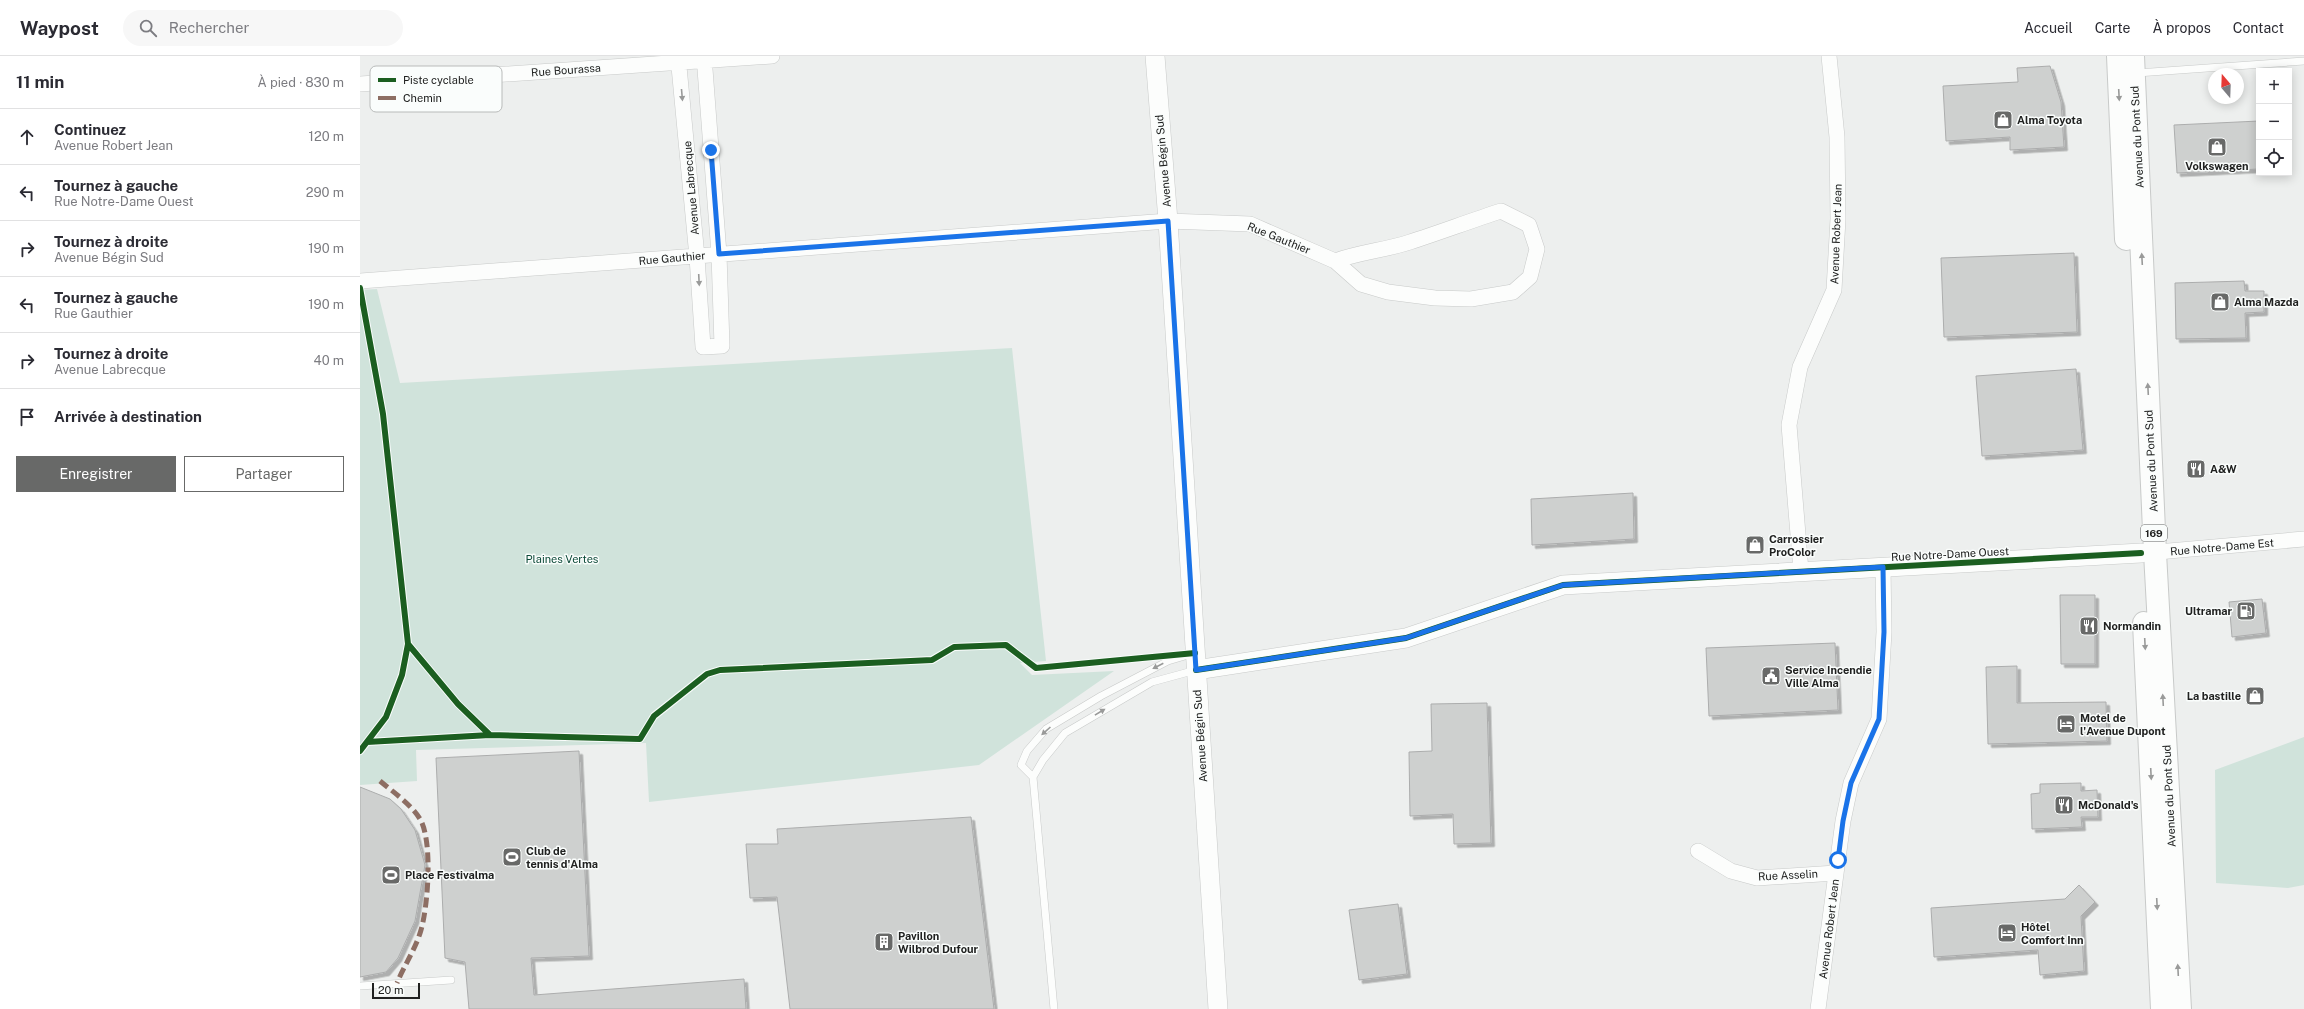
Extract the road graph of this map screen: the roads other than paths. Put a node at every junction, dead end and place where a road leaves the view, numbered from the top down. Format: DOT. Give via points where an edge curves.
graph roads {
  1 [pos="772,56"];
  2 [pos="1154,56"];
  3 [pos="1829,56"];
  4 [pos="704,58"];
  5 [pos="679,59"];
  6 [pos="2304,61"];
  7 [pos="2126,65"];
  8 [pos="502,73"];
  9 [pos="370,83"];
  10 [pos="360,84"];
  11 [pos="1168,221"];
  12 [pos="719,254"];
  13 [pos="697,257"];
  14 [pos="1335,261"];
  15 [pos="360,281"];
  16 [pos="2304,539"];
  17 [pos="2148,553"];
  18 [pos="1883,567"];
  19 [pos="1801,571"];
  20 [pos="1195,662"];
  21 [pos="1033,777"];
  22 [pos="1698,851"];
  23 [pos="1836,873"];
  24 [pos="451,980"];
  25 [pos="360,986"];
  26 [pos="1054,1009"];
  27 [pos="1218,1009"];
  28 [pos="1818,1009"];
  29 [pos="2162,1009"];
  30 [pos="2180,1009"];
  1 -- 4 [label="street, Rue Bourassa"];
  2 -- 11 [label="street, Avenue Bégin Sud"];
  3 -- 19 [label="street, Avenue Robert Jean" via="1836,137 1838,219 1834,290 1800,367 1789,425"];
  4 -- 5 [label="street, Rue Bourassa"];
  4 -- 12 [label="street, Avenue Labrecque"];
  5 -- 8 [label="street, Rue Bourassa"];
  5 -- 13 [label="street, Avenue Labrecque, one-way"];
  6 -- 7 [label="lane"];
  7 -- 17 [label="main road, Avenue du Pont Sud / 169"];
  9 -- 10 [label="street, Rue Bourassa"];
  11 -- 12 [label="street, Rue Gauthier"];
  11 -- 14 [label="street, Rue Gauthier" via="1250,224"];
  11 -- 20 [label="street, Avenue Bégin Sud"];
  12 -- 13 [label="street, Rue Gauthier"];
  13 -- 12 [label="street, Avenue Labrecque, one-way" via="703,347 722,346"];
  13 -- 15 [label="street, Rue Gauthier"];
  14 -- 14 [label="street, Rue Gauthier" via="1361,284 1388,292 1435,298 1471,299 1513,292 1530,276 1537,249 1529,225 1501,211 1409,243 1350,255"];
  16 -- 17 [label="street, Rue Notre-Dame Est"];
  17 -- 18 [label="street, Rue Notre-Dame Ouest"];
  17 -- 29 [label="main road, Avenue du Pont Sud / 169, one-way"];
  30 -- 17 [label="main road, Avenue du Pont Sud / 169, one-way"];
  18 -- 19 [label="street, Rue Notre-Dame Ouest"];
  18 -- 23 [label="street, Avenue Robert Jean" via="1884,632 1879,719 1851,783"];
  19 -- 20 [label="street, Rue Notre-Dame Ouest" via="1563,585 1406,638"];
  21 -- 20 [label="lane, one-way" via="1065,733 1152,682"];
  20 -- 21 [label="lane, one-way" via="1168,661 1100,696 1046,729 1027,751 1021,765"];
  20 -- 27 [label="street, Avenue Bégin Sud"];
  21 -- 26 [label="lane"];
  22 -- 23 [label="street, Rue Asselin" via="1731,871 1756,878"];
  23 -- 28 [label="street, Avenue Robert Jean"];
  24 -- 25 [label="lane"];
}
